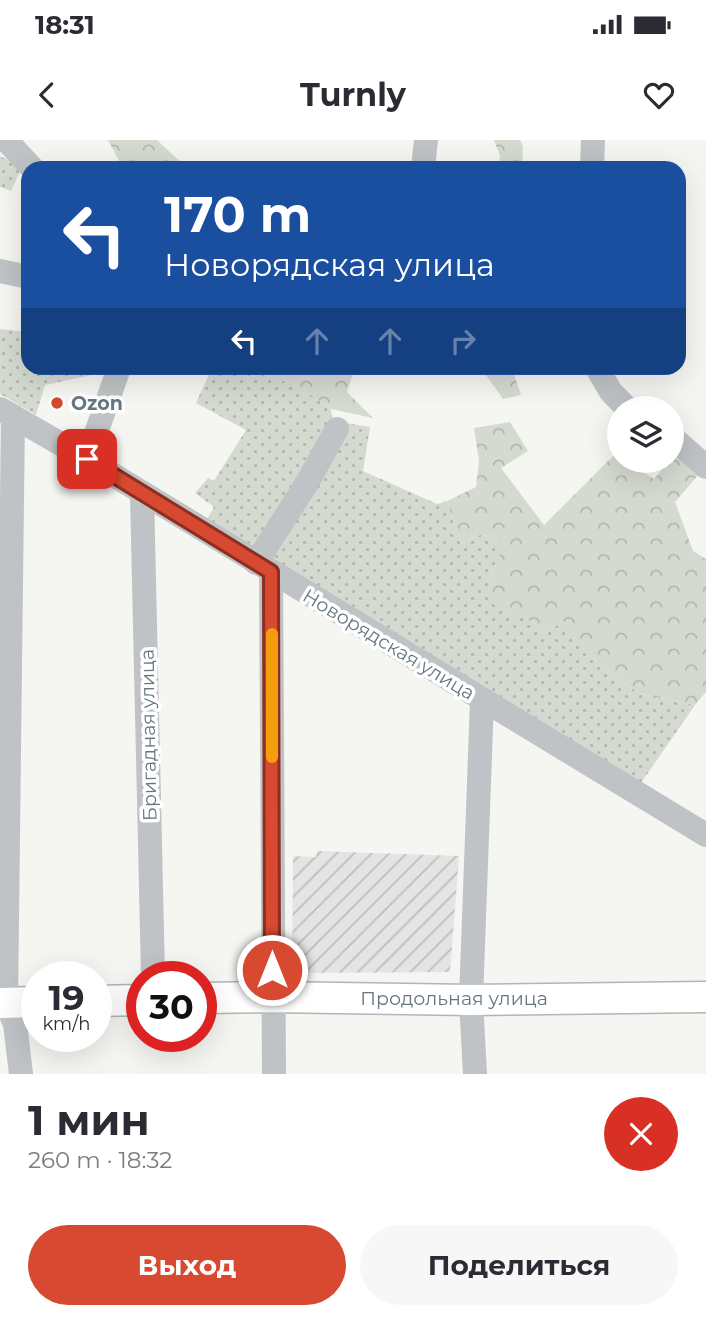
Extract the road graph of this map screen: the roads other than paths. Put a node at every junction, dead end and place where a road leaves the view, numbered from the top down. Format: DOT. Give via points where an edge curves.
graph roads {
  1 [pos="6,140"];
  2 [pos="426,140"];
  3 [pos="593,140"];
  4 [pos="26,161"];
  5 [pos="424,161"];
  6 [pos="592,161"];
  7 [pos="0,271"];
  8 [pos="21,276"];
  9 [pos="117,375"];
  10 [pos="601,375"];
  11 [pos="615,396"];
  12 [pos="6,412"];
  13 [pos="337,429"];
  14 [pos="684,448"];
  15 [pos="87,459"];
  16 [pos="706,467"];
  17 [pos="142,494"];
  18 [pos="264,567"];
  19 [pos="482,700"];
  20 [pos="706,835"];
  21 [pos="153,961"];
  22 [pos="272,997"];
  23 [pos="706,997"];
  24 [pos="217,998"];
  25 [pos="471,1000"];
  26 [pos="21,1002"];
  27 [pos="3,1003"];
  28 [pos="21,1074"];
  29 [pos="274,1074"];
  30 [pos="474,1074"];
  1 -- 4 [label="street"];
  2 -- 5 [label="street"];
  3 -- 6 [label="street"];
  7 -- 8 [label="street"];
  9 -- 15 [label="street"];
  10 -- 11 [label="street"];
  12 -- 15 [label="street, Новорядская улица"];
  12 -- 27 [label="street"];
  13 -- 18 [label="street"];
  14 -- 16 [label="street"];
  15 -- 17 [label="street, Новорядская улица"];
  17 -- 18 [label="street, Новорядская улица"];
  17 -- 21 [label="street, Бригадная улица"];
  18 -- 19 [label="street, Новорядская улица"];
  18 -- 22 [label="street"];
  19 -- 20 [label="street, Новорядская улица"];
  19 -- 25 [label="street"];
  22 -- 24 [label="main road, Продольная улица"];
  22 -- 25 [label="main road, Продольная улица"];
  22 -- 29 [label="street"];
  23 -- 25 [label="main road, Продольная улица"];
  25 -- 30 [label="street"];
  26 -- 27 [label="main road"];
  27 -- 28 [label="street" via="15,1024"];
}
